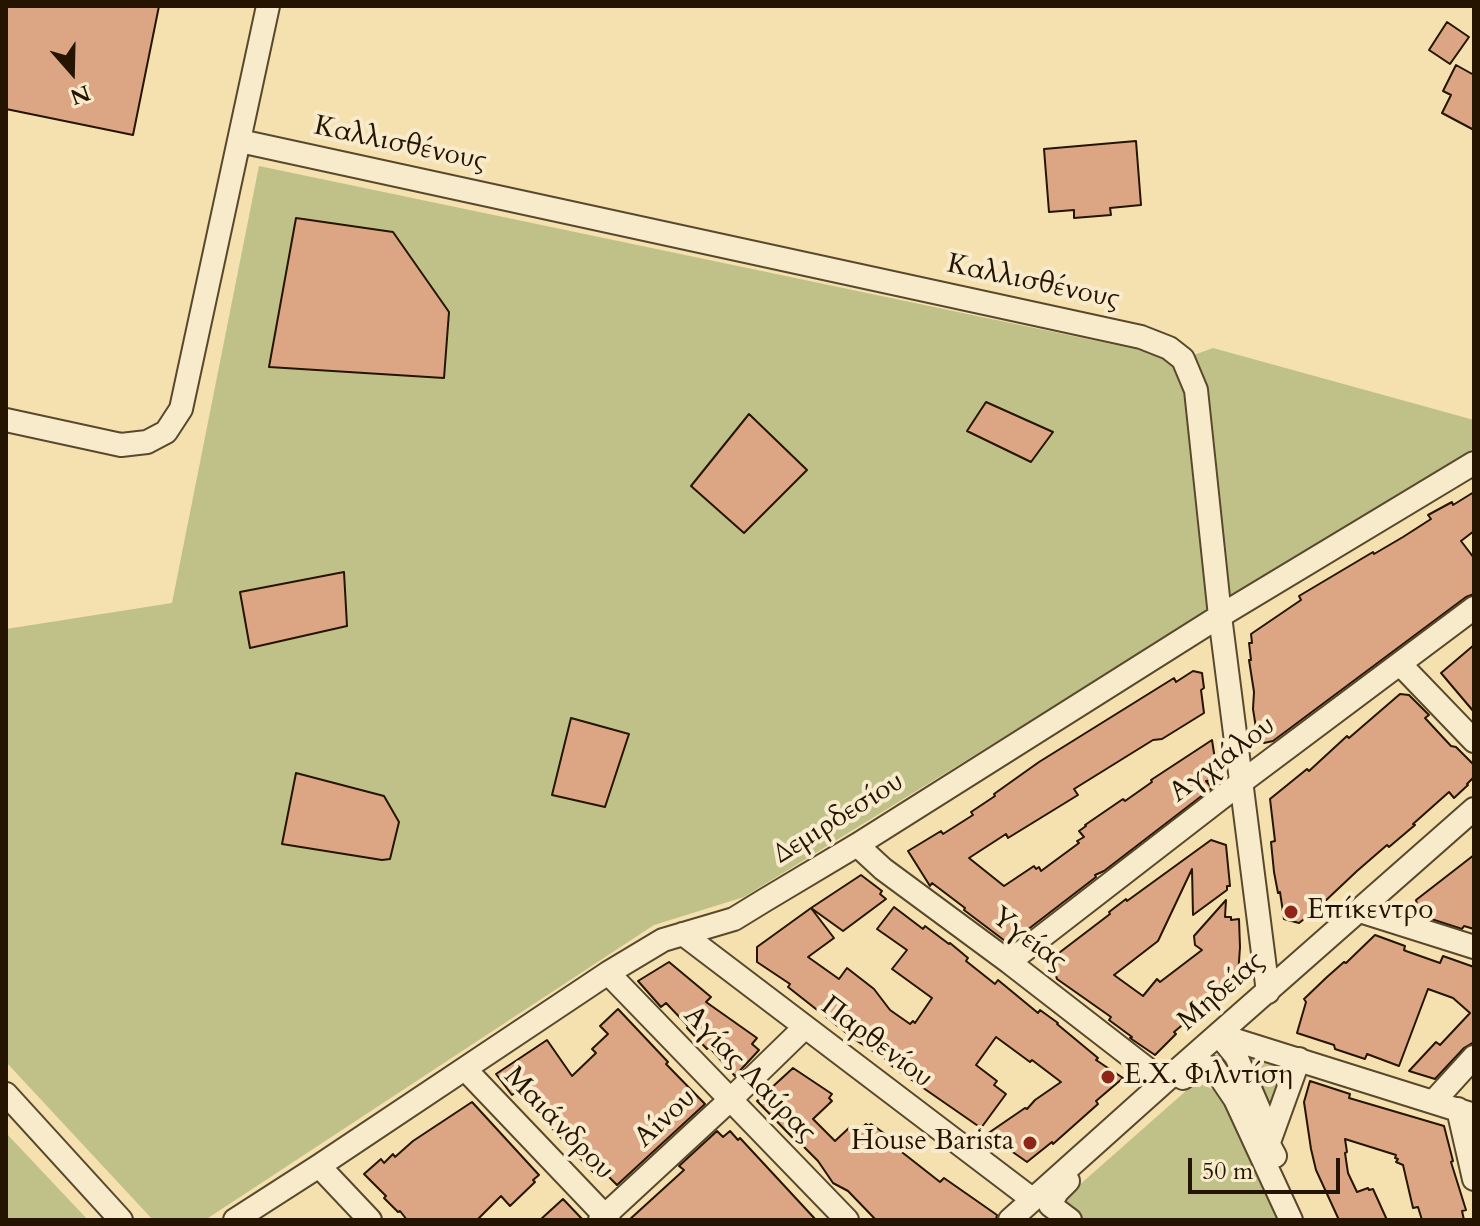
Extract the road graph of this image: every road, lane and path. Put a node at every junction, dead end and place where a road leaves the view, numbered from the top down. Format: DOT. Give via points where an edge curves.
graph roads {
  1 [pos="268,6"];
  2 [pos="240,141"];
  3 [pos="6,420"];
  4 [pos="1474,463"];
  5 [pos="1474,608"];
  6 [pos="1220,616"];
  7 [pos="1400,664"];
  8 [pos="1474,741"];
  9 [pos="1243,781"];
  10 [pos="1474,809"];
  11 [pos="857,845"];
  12 [pos="1360,911"];
  13 [pos="683,934"];
  14 [pos="1474,947"];
  15 [pos="1009,962"];
  16 [pos="608,973"];
  17 [pos="1268,992"];
  18 [pos="805,1027"];
  19 [pos="1219,1035"];
  20 [pos="1474,1057"];
  21 [pos="1299,1059"];
  22 [pos="465,1069"];
  23 [pos="1164,1082"];
  24 [pos="6,1094"];
  25 [pos="731,1099"];
  26 [pos="1434,1101"];
  27 [pos="1466,1112"];
  28 [pos="1268,1143"];
  29 [pos="319,1166"];
  30 [pos="1474,1179"];
  31 [pos="1025,1212"];
  32 [pos="605,1219"];
  33 [pos="121,1220"];
  34 [pos="235,1220"];
  35 [pos="370,1220"];
  36 [pos="847,1220"];
  37 [pos="1070,1220"];
  38 [pos="1291,1220"];
  39 [pos="1306,1220"];
  1 -- 2 [label="street"];
  2 -- 3 [label="street" via="181,409 166,432 147,442 121,445"];
  2 -- 6 [label="street, Καλλισθένους" via="1141,337 1169,348 1183,359 1196,390"];
  4 -- 6 [label="street, Δεμιρδεσίου"];
  5 -- 7 [label="street, Αγχιάλου"];
  6 -- 9 [label="street, Καλλισθένους"];
  6 -- 11 [label="street, Δεμιρδεσίου"];
  7 -- 8 [label="street"];
  7 -- 9 [label="street, Αγχιάλου"];
  9 -- 15 [label="street, Αγχιάλου"];
  9 -- 17 [label="street, Καλλισθένους"];
  10 -- 12 [label="street, Μηδείας"];
  11 -- 13 [label="street, Δεμιρδεσίου" via="734,919"];
  11 -- 15 [label="street, Υγείας"];
  12 -- 14 [label="street"];
  12 -- 17 [label="street, Μηδείας"];
  13 -- 16 [label="street, Δεμιρδεσίου"];
  13 -- 18 [label="street, Παρθενίου"];
  15 -- 23 [label="street, Υγείας"];
  16 -- 22 [label="street, Δεμιρδεσίου"];
  16 -- 25 [label="street, Αγίας Λαύρας"];
  17 -- 19 [label="street, Μηδείας"];
  18 -- 25 [label="street, Αίνου"];
  18 -- 31 [label="street, Παρθενίου"];
  19 -- 21 [label="street"];
  19 -- 23 [label="street, Μηδείας"];
  19 -- 28 [label="street" via="1223,1060 1251,1124"];
  20 -- 26 [label="street"];
  21 -- 26 [label="street"];
  21 -- 28 [label="street"];
  22 -- 29 [label="street, Δεμιρδεσίου"];
  22 -- 32 [label="street, Μαιάνδρου"];
  23 -- 31 [label="street, Μηδείας"];
  24 -- 33 [label="street"];
  25 -- 32 [label="street, Αίνου"];
  25 -- 36 [label="street, Αγίας Λαύρας"];
  26 -- 27 [label="street"];
  27 -- 30 [label="street"];
  28 -- 39 [label="street"];
  29 -- 34 [label="street, Δεμιρδεσίου"];
  29 -- 35 [label="street"];
  37 -- 38 [label="street" via="1050,1205 1057,1192 1197,1065 1214,1068 1235,1099"];
}
